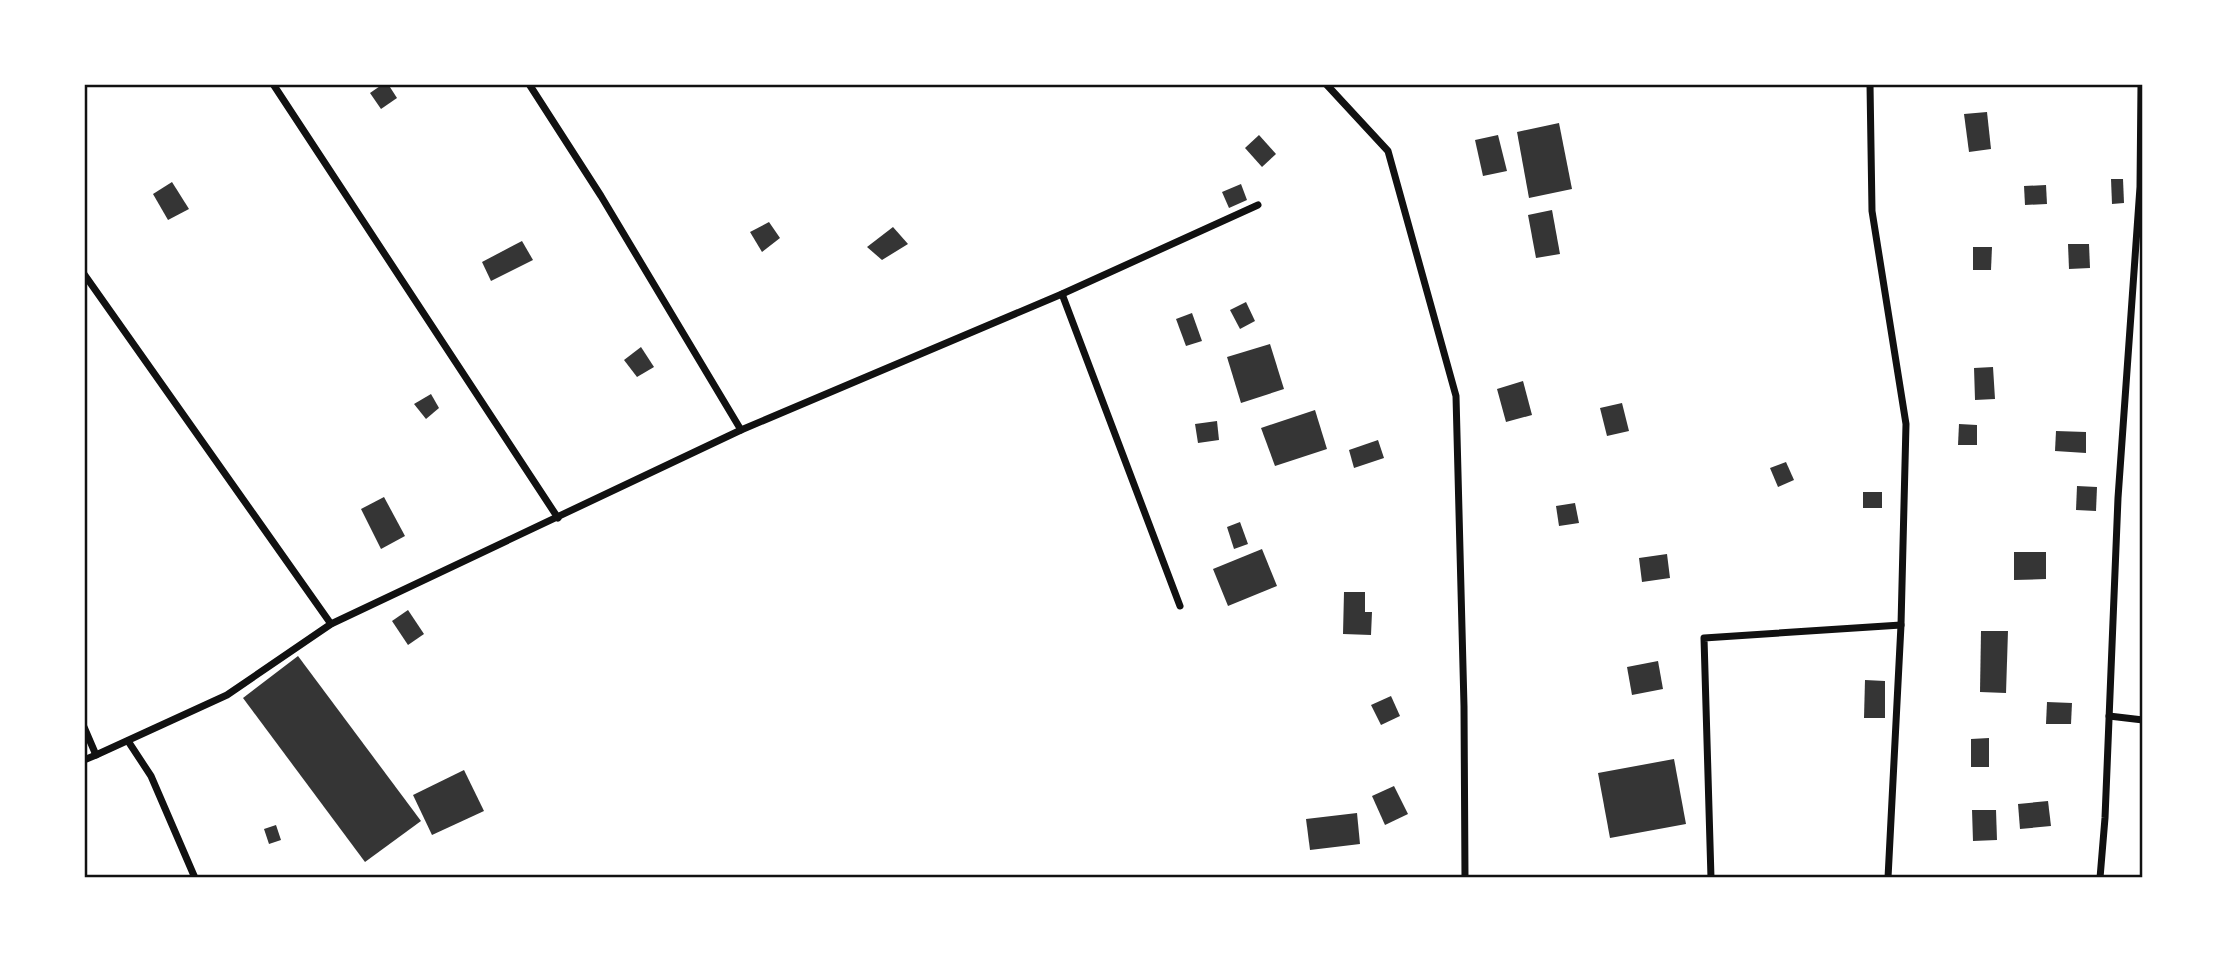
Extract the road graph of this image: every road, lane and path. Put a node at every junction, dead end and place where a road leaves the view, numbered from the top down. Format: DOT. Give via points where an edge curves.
graph roads {
  1 [pos="273,84"];
  2 [pos="529,84"];
  3 [pos="1326,84"];
  4 [pos="1870,84"];
  5 [pos="2141,84"];
  6 [pos="1258,205"];
  7 [pos="84,274"];
  8 [pos="1062,294"];
  9 [pos="741,430"];
  10 [pos="558,518"];
  11 [pos="1180,606"];
  12 [pos="331,624"];
  13 [pos="1901,625"];
  14 [pos="2109,716"];
  15 [pos="2143,720"];
  16 [pos="84,727"];
  17 [pos="128,741"];
  18 [pos="96,755"];
  19 [pos="84,760"];
  20 [pos="195,878"];
  21 [pos="1465,878"];
  22 [pos="1711,878"];
  23 [pos="1888,878"];
  24 [pos="2100,878"];
  1 -- 10 [label="street"];
  2 -- 9 [label="street"];
  3 -- 21 [label="street" via="1388,151 1456,396"];
  4 -- 13 [label="street" via="1872,211 1906,424"];
  5 -- 14 [label="street" via="2140,187"];
  6 -- 8 [label="street"];
  7 -- 12 [label="street"];
  8 -- 9 [label="street"];
  8 -- 11 [label="street"];
  9 -- 10 [label="street"];
  10 -- 12 [label="street"];
  12 -- 17 [label="street" via="227,695"];
  13 -- 22 [label="street" via="1704,638"];
  13 -- 23 [label="street"];
  14 -- 15 [label="street"];
  14 -- 24 [label="street"];
  16 -- 18 [label="street"];
  17 -- 18 [label="street"];
  17 -- 20 [label="street" via="151,776"];
  18 -- 19 [label="street"];
}
